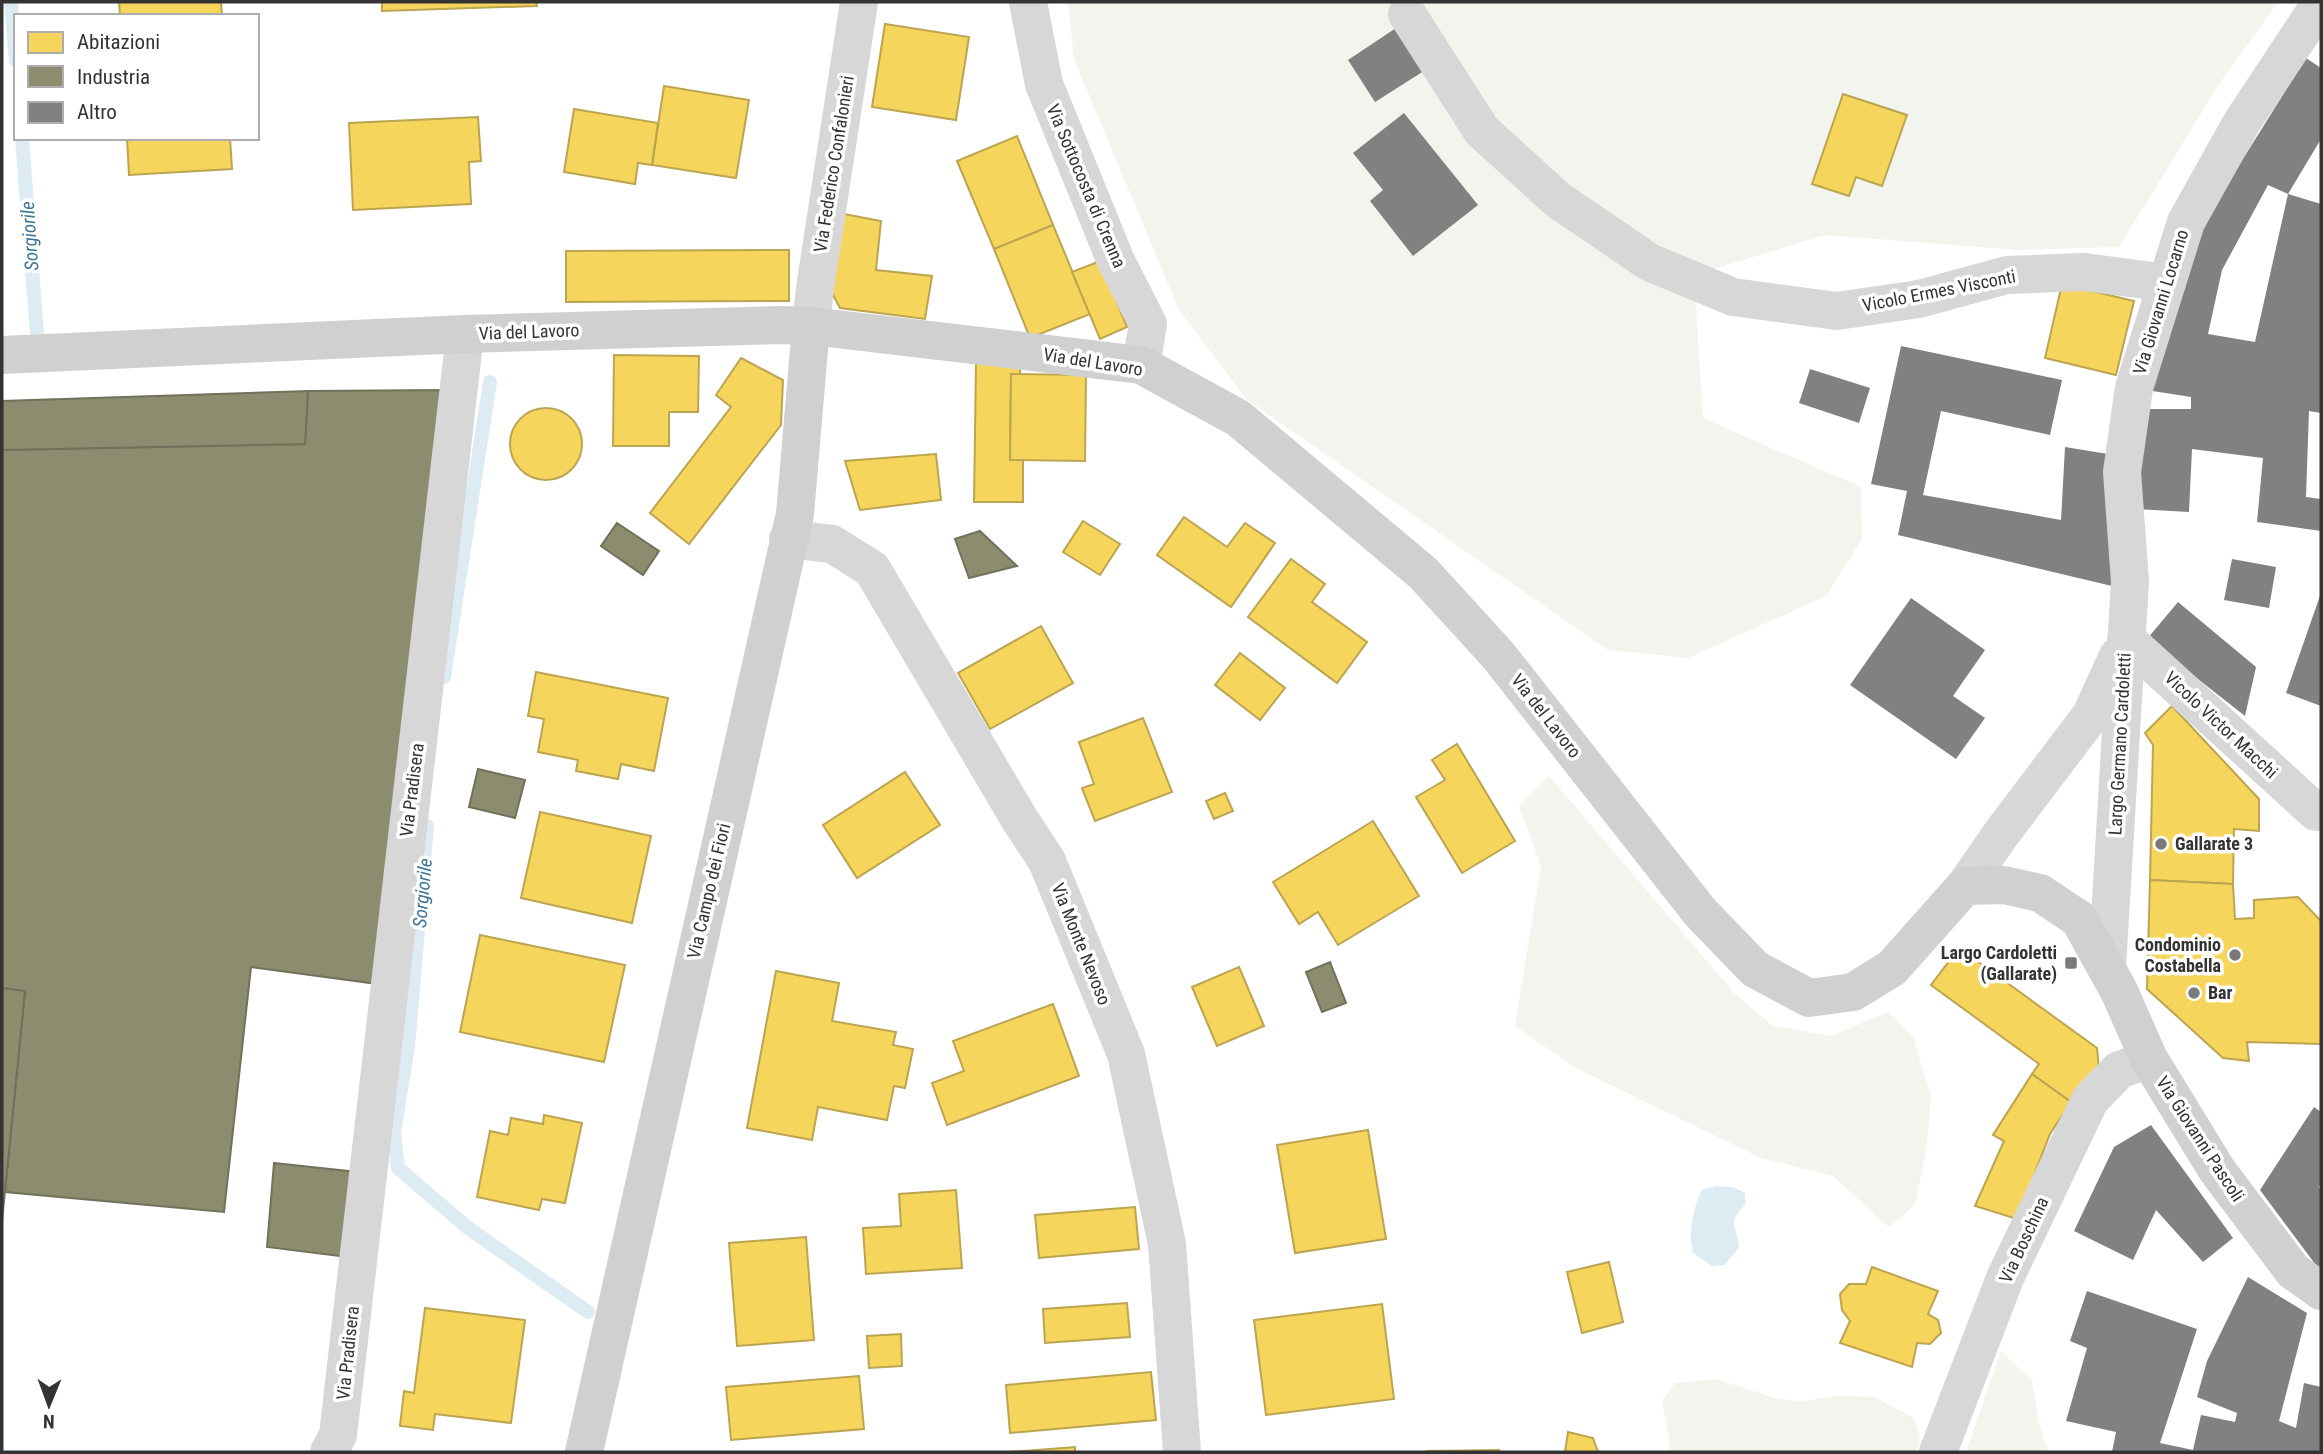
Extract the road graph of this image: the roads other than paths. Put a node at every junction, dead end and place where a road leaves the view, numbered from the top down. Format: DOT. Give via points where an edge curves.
graph roads {
  1 [pos="859,2"];
  2 [pos="1028,2"];
  3 [pos="2321,3"];
  4 [pos="1407,15"];
  5 [pos="2311,41"];
  6 [pos="2167,283"];
  7 [pos="811,326"];
  8 [pos="465,334"];
  9 [pos="2,355"];
  10 [pos="1141,365"];
  11 [pos="789,539"];
  12 [pos="2126,639"];
  13 [pos="2316,812"];
  14 [pos="1965,886"];
  15 [pos="2107,967"];
  16 [pos="2149,1059"];
  17 [pos="2321,1291"];
  18 [pos="329,1452"];
  19 [pos="584,1452"];
  20 [pos="1182,1452"];
  21 [pos="1938,1452"];
  1 -- 7 [label="street, Via Federico Confalonieri"];
  2 -- 10 [label="street, Via Sottocosta di Crenna" via="1044,84 1115,259 1148,324"];
  3 -- 5 [label="street, Via Giovanni Locarno"];
  4 -- 6 [label="street, Vicolo Ermes Visconti" via="1482,131 1558,200 1648,262 1733,297 1837,311 1919,299 2007,275 2084,272"];
  5 -- 6 [label="street, Via Giovanni Locarno" via="2242,122 2186,222"];
  6 -- 12 [label="street, Via Giovanni Locarno" via="2134,388 2122,472 2130,582"];
  7 -- 8 [label="street, Via del Lavoro"];
  7 -- 10 [label="street, Via del Lavoro"];
  7 -- 11 [label="street, Via Campo dei Fiori"];
  8 -- 9 [label="street, Via del Lavoro"];
  8 -- 18 [label="street, Via Pradisera" via="338,1435"];
  10 -- 14 [label="street, Via del Lavoro" via="1238,418 1423,573 1498,655 1700,912 1755,969 1809,998 1853,992 1892,968"];
  11 -- 19 [label="street, Via Campo dei Fiori"];
  11 -- 20 [label="street, Via Monte Nevoso" via="832,544 872,569 1047,861 1126,1054 1167,1244"];
  12 -- 13 [label="street, Vicolo Victor Macchi"];
  12 -- 14 [label="street, Largo Germano Cardoletti" via="2091,715"];
  12 -- 15 [label="street, Largo Germano Cardoletti"];
  14 -- 15 [label="street" via="2004,885 2040,893 2079,919"];
  15 -- 16 [label="street, Via Giovanni Pascoli"];
  16 -- 17 [label="street, Via Giovanni Pascoli" via="2217,1170 2293,1271"];
  16 -- 21 [label="street, Via Boschina" via="2119,1070 2090,1100 2005,1278"];
}
